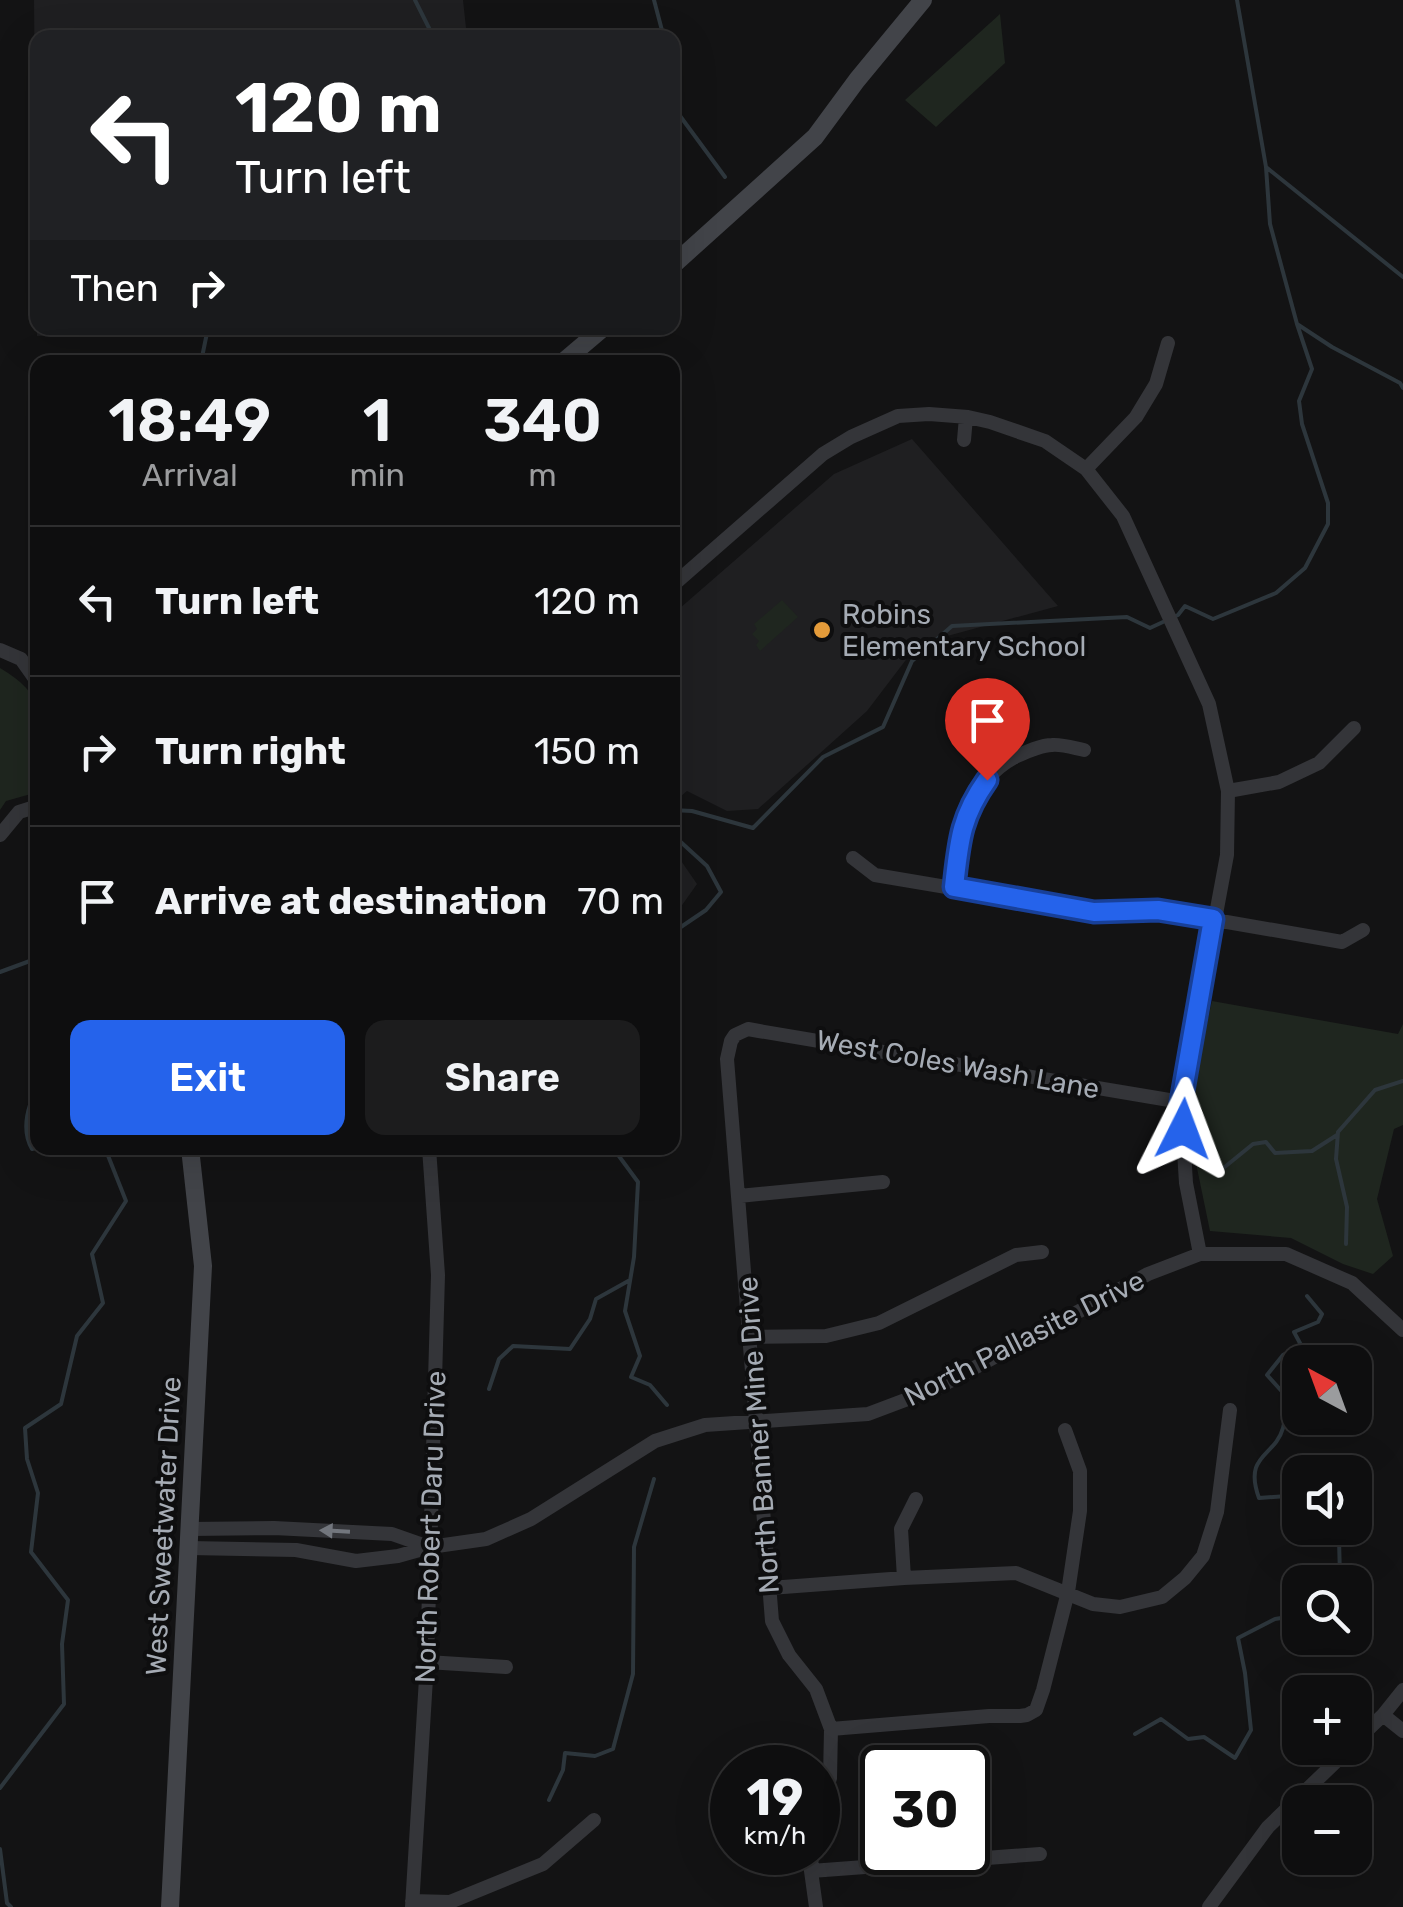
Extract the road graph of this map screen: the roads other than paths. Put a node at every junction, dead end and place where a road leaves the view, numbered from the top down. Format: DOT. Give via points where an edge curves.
graph roads {
  1 [pos="923,0"];
  2 [pos="680,259"];
  3 [pos="595,335"];
  4 [pos="1168,343"];
  5 [pos="571,355"];
  6 [pos="966,417"];
  7 [pos="964,440"];
  8 [pos="1086,469"];
  9 [pos="680,579"];
  10 [pos="0,650"];
  11 [pos="30,671"];
  12 [pos="1354,728"];
  13 [pos="1084,750"];
  14 [pos="1228,791"];
  15 [pos="30,809"];
  16 [pos="0,835"];
  17 [pos="853,858"];
  18 [pos="954,887"];
  19 [pos="1213,919"];
  20 [pos="1364,930"];
  21 [pos="732,1032"];
  22 [pos="1181,1102"];
  23 [pos="191,1155"];
  24 [pos="429,1155"];
  25 [pos="882,1182"];
  26 [pos="740,1196"];
  27 [pos="1042,1252"];
  28 [pos="1200,1254"];
  29 [pos="1403,1330"];
  30 [pos="750,1337"];
  31 [pos="1230,1410"];
  32 [pos="755,1421"];
  33 [pos="1064,1430"];
  34 [pos="916,1499"];
  35 [pos="190,1538"];
  36 [pos="430,1548"];
  37 [pos="904,1578"];
  38 [pos="770,1588"];
  39 [pos="1068,1592"];
  40 [pos="426,1662"];
  41 [pos="506,1667"];
  42 [pos="1403,1690"];
  43 [pos="1384,1714"];
  44 [pos="1372,1726"];
  45 [pos="831,1730"];
  46 [pos="1403,1732"];
  47 [pos="831,1745"];
  48 [pos="1332,1765"];
  49 [pos="594,1820"];
  50 [pos="1040,1854"];
  51 [pos="840,1869"];
  52 [pos="812,1875"];
  53 [pos="412,1904"];
  54 [pos="170,1907"];
  55 [pos="816,1907"];
  56 [pos="1209,1907"];
  1 -- 2 [label="street" via="814,137"];
  3 -- 5 [label="street"];
  4 -- 8 [label="street" via="1156,384 1136,417"];
  6 -- 7 [label="street"];
  6 -- 8 [label="street" via="1045,441"];
  6 -- 9 [label="street" via="898,416 851,437 822,454"];
  8 -- 14 [label="street" via="1123,516 1209,704"];
  10 -- 11 [label="street" via="22,659"];
  12 -- 14 [label="street" via="1319,763 1280,782"];
  13 -- 18 [label="street" via="1053,744 1004,763 987,780 961,831"];
  14 -- 19 [label="street" via="1227,855"];
  15 -- 16 [label="street"];
  17 -- 18 [label="street" via="874,875"];
  18 -- 19 [label="street" via="1094,912 1158,910"];
  19 -- 20 [label="street" via="1342,942"];
  19 -- 22 [label="street"];
  21 -- 22 [label="street, West Coles Wash Lane" via="759,1031"];
  21 -- 26 [label="street, North Banner Mine Drive" via="727,1059"];
  22 -- 28 [label="street" via="1186,1183"];
  23 -- 35 [label="street, West Sweetwater Drive" via="203,1266"];
  24 -- 36 [label="street, North Robert Daru Drive" via="438,1276"];
  25 -- 26 [label="street"];
  26 -- 30 [label="street, North Banner Mine Drive"];
  27 -- 30 [label="street" via="1016,1255 879,1323 826,1336"];
  28 -- 29 [label="street" via="1286,1254 1352,1283"];
  28 -- 32 [label="street, North Pallasite Drive" via="885,1408"];
  30 -- 32 [label="street, North Banner Mine Drive"];
  31 -- 39 [label="street" via="1216,1512 1204,1556 1185,1578 1162,1597 1120,1607"];
  32 -- 36 [label="street, North Pallasite Drive" via="705,1425 654,1441 531,1518 486,1539"];
  32 -- 38 [label="street, North Banner Mine Drive"];
  33 -- 39 [label="street" via="1080,1472"];
  34 -- 37 [label="street" via="901,1528"];
  35 -- 36 [label="street, North Pallasite Drive" via="356,1561"];
  36 -- 35 [label="street, one-way" via="392,1534 274,1528"];
  35 -- 54 [label="street, West Sweetwater Drive"];
  36 -- 40 [label="street, North Robert Daru Drive"];
  37 -- 38 [label="street"];
  37 -- 39 [label="street" via="1016,1573"];
  38 -- 45 [label="street, North Banner Mine Drive" via="772,1621 788,1655 816,1689"];
  39 -- 45 [label="street" via="1036,1710"];
  40 -- 41 [label="street"];
  40 -- 53 [label="street, North Robert Daru Drive"];
  42 -- 43 [label="street"];
  43 -- 44 [label="street"];
  43 -- 46 [label="street"];
  45 -- 47 [label="street, North Banner Mine Drive"];
  48 -- 56 [label="street" via="1268,1827"];
  49 -- 53 [label="street" via="543,1864 450,1902"];
  50 -- 51 [label="street"];
  52 -- 55 [label="street"];
}
